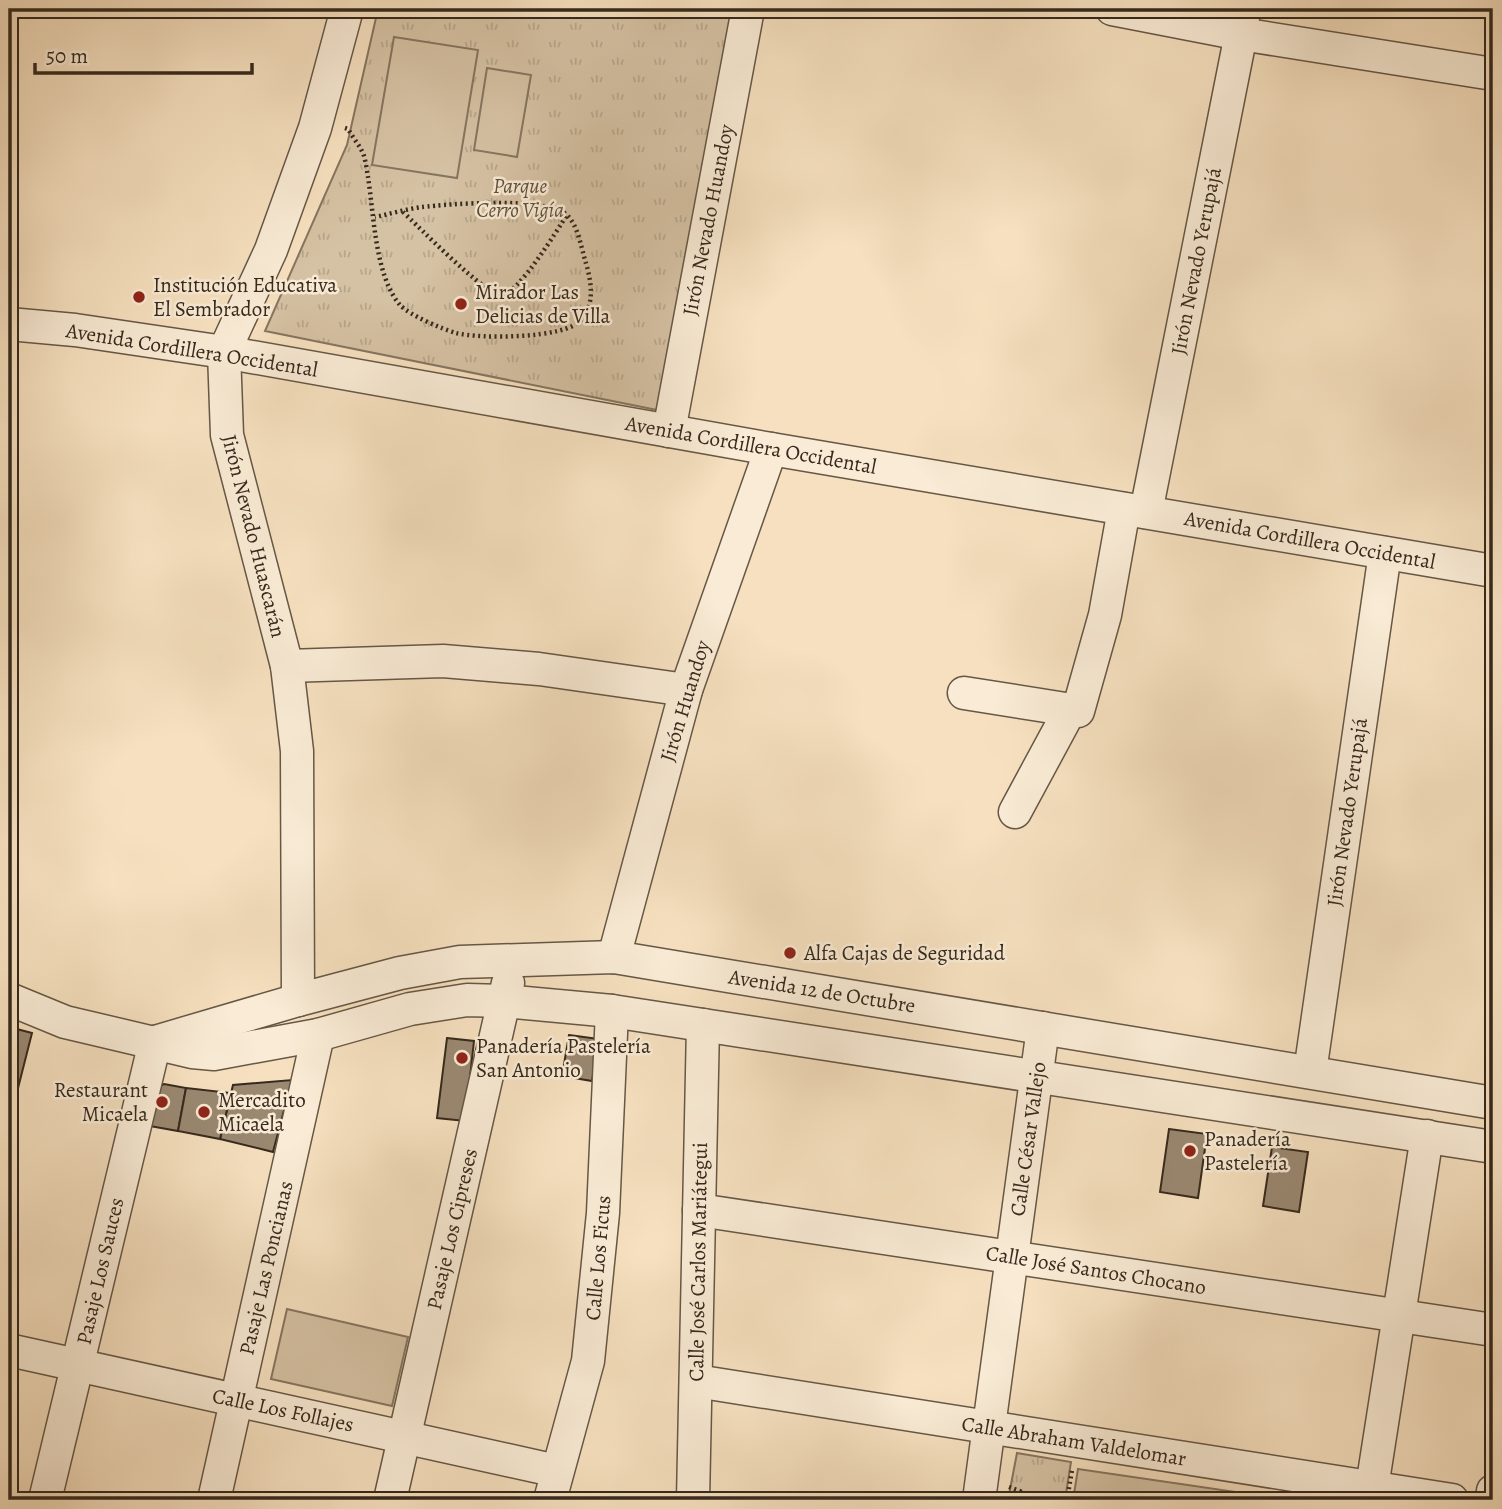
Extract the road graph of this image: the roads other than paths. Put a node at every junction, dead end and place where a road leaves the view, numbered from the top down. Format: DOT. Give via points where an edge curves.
graph roads {
  1 [pos="347,9"];
  2 [pos="748,9"];
  3 [pos="1112,9"];
  4 [pos="1242,22"];
  5 [pos="1493,74"];
  6 [pos="9,324"];
  7 [pos="224,352"];
  8 [pos="668,432"];
  9 [pos="771,449"];
  10 [pos="1135,511"];
  11 [pos="1385,553"];
  12 [pos="1493,571"];
  13 [pos="287,666"];
  14 [pos="686,690"];
  15 [pos="964,693"];
  16 [pos="1070,710"];
  17 [pos="1016,812"];
  18 [pos="614,957"];
  19 [pos="514,958"];
  20 [pos="9,999"];
  21 [pos="298,1000"];
  22 [pos="504,1000"];
  23 [pos="612,1011"];
  24 [pos="703,1025"];
  25 [pos="1043,1028"];
  26 [pos="318,1035"];
  27 [pos="155,1042"];
  28 [pos="1310,1072"];
  29 [pos="1036,1076"];
  30 [pos="1493,1103"];
  31 [pos="1427,1136"];
  32 [pos="1493,1147"];
  33 [pos="699,1210"];
  34 [pos="1012,1257"];
  35 [pos="1399,1315"];
  36 [pos="1493,1330"];
  37 [pos="9,1350"];
  38 [pos="78,1365"];
  39 [pos="696,1381"];
  40 [pos="236,1400"];
  41 [pos="988,1427"];
  42 [pos="405,1437"];
  43 [pos="553,1486"];
  44 [pos="1493,1491"];
  45 [pos="1371,1494"];
  46 [pos="45,1500"];
  47 [pos="214,1500"];
  48 [pos="390,1500"];
  49 [pos="694,1500"];
  50 [pos="979,1500"];
  51 [pos="1452,1500"];
  52 [pos="1492,1500"];
  1 -- 7 [label="street, Jirón Nevado Huascarán" via="318,120 271,250"];
  2 -- 8 [label="street, Jirón Nevado Huandoy"];
  3 -- 4 [label="street"];
  4 -- 5 [label="street"];
  4 -- 10 [label="street, Jirón Nevado Yerupajá"];
  6 -- 7 [label="street, Avenida Cordillera Occidental"];
  7 -- 8 [label="street, Avenida Cordillera Occidental"];
  7 -- 13 [label="street, Jirón Nevado Huascarán" via="227,435"];
  8 -- 9 [label="street, Avenida Cordillera Occidental"];
  9 -- 10 [label="street, Avenida Cordillera Occidental"];
  9 -- 14 [label="street, Jirón Huandoy"];
  10 -- 11 [label="street, Avenida Cordillera Occidental"];
  10 -- 16 [label="street, Jirón Nevado Yerupajá" via="1078,711"];
  11 -- 12 [label="street, Avenida Cordillera Occidental"];
  11 -- 28 [label="street, Jirón Nevado Yerupajá"];
  13 -- 14 [label="street" via="443,660"];
  13 -- 21 [label="street, Jirón Nevado Huascarán" via="296,751"];
  14 -- 18 [label="street, Jirón Huandoy"];
  15 -- 16 [label="street"];
  16 -- 17 [label="street"];
  18 -- 19 [label="street, Avenida 12 de Octubre"];
  18 -- 25 [label="street, Avenida 12 de Octubre"];
  19 -- 21 [label="street, Avenida 12 de Octubre" via="400,973"];
  19 -- 22 [label="street, Pasaje Los Cipreses"];
  20 -- 27 [label="street, Avenida 12 de Octubre" via="65,1022"];
  21 -- 27 [label="street, Avenida 12 de Octubre"];
  22 -- 23 [label="street, Avenida 12 de Octubre"];
  22 -- 26 [label="street, Avenida 12 de Octubre" via="467,1000 410,1009"];
  22 -- 42 [label="street, Pasaje Los Cipreses"];
  23 -- 24 [label="street, Avenida 12 de Octubre"];
  23 -- 43 [label="street, Calle Los Ficus" via="603,1213 588,1361"];
  24 -- 29 [label="street, Avenida 12 de Octubre"];
  24 -- 33 [label="street, Calle José Carlos Mariátegui"];
  25 -- 28 [label="street, Avenida 12 de Octubre"];
  25 -- 29 [label="street, Calle César Vallejo"];
  26 -- 27 [label="street, Avenida 12 de Octubre" via="214,1054"];
  26 -- 40 [label="street, Pasaje Las Poncianas"];
  27 -- 38 [label="street, Pasaje Los Sauces"];
  28 -- 30 [label="street, Avenida 12 de Octubre"];
  29 -- 31 [label="street, Avenida 12 de Octubre"];
  29 -- 34 [label="street, Calle César Vallejo"];
  31 -- 32 [label="street, Avenida 12 de Octubre"];
  31 -- 35 [label="street"];
  33 -- 34 [label="street, Calle José Santos Chocano"];
  33 -- 39 [label="street, Calle José Carlos Mariátegui"];
  34 -- 35 [label="street, Calle José Santos Chocano"];
  34 -- 41 [label="street, Calle César Vallejo"];
  35 -- 36 [label="street, Calle José Santos Chocano"];
  35 -- 45 [label="street"];
  37 -- 38 [label="street, Calle Los Follajes"];
  38 -- 40 [label="street, Calle Los Follajes"];
  38 -- 46 [label="street, Pasaje Los Sauces"];
  39 -- 41 [label="street, Calle Abraham Valdelomar"];
  39 -- 49 [label="street, Calle José Carlos Mariátegui"];
  40 -- 42 [label="street, Calle Los Follajes"];
  40 -- 47 [label="street, Pasaje Las Poncianas"];
  41 -- 45 [label="street, Calle Abraham Valdelomar"];
  41 -- 50 [label="street, Calle César Vallejo"];
  42 -- 43 [label="street, Calle Los Follajes"];
  42 -- 48 [label="street, Pasaje Los Cipreses"];
  44 -- 52 [label="street"];
  45 -- 51 [label="street, Calle Abraham Valdelomar"];
}
